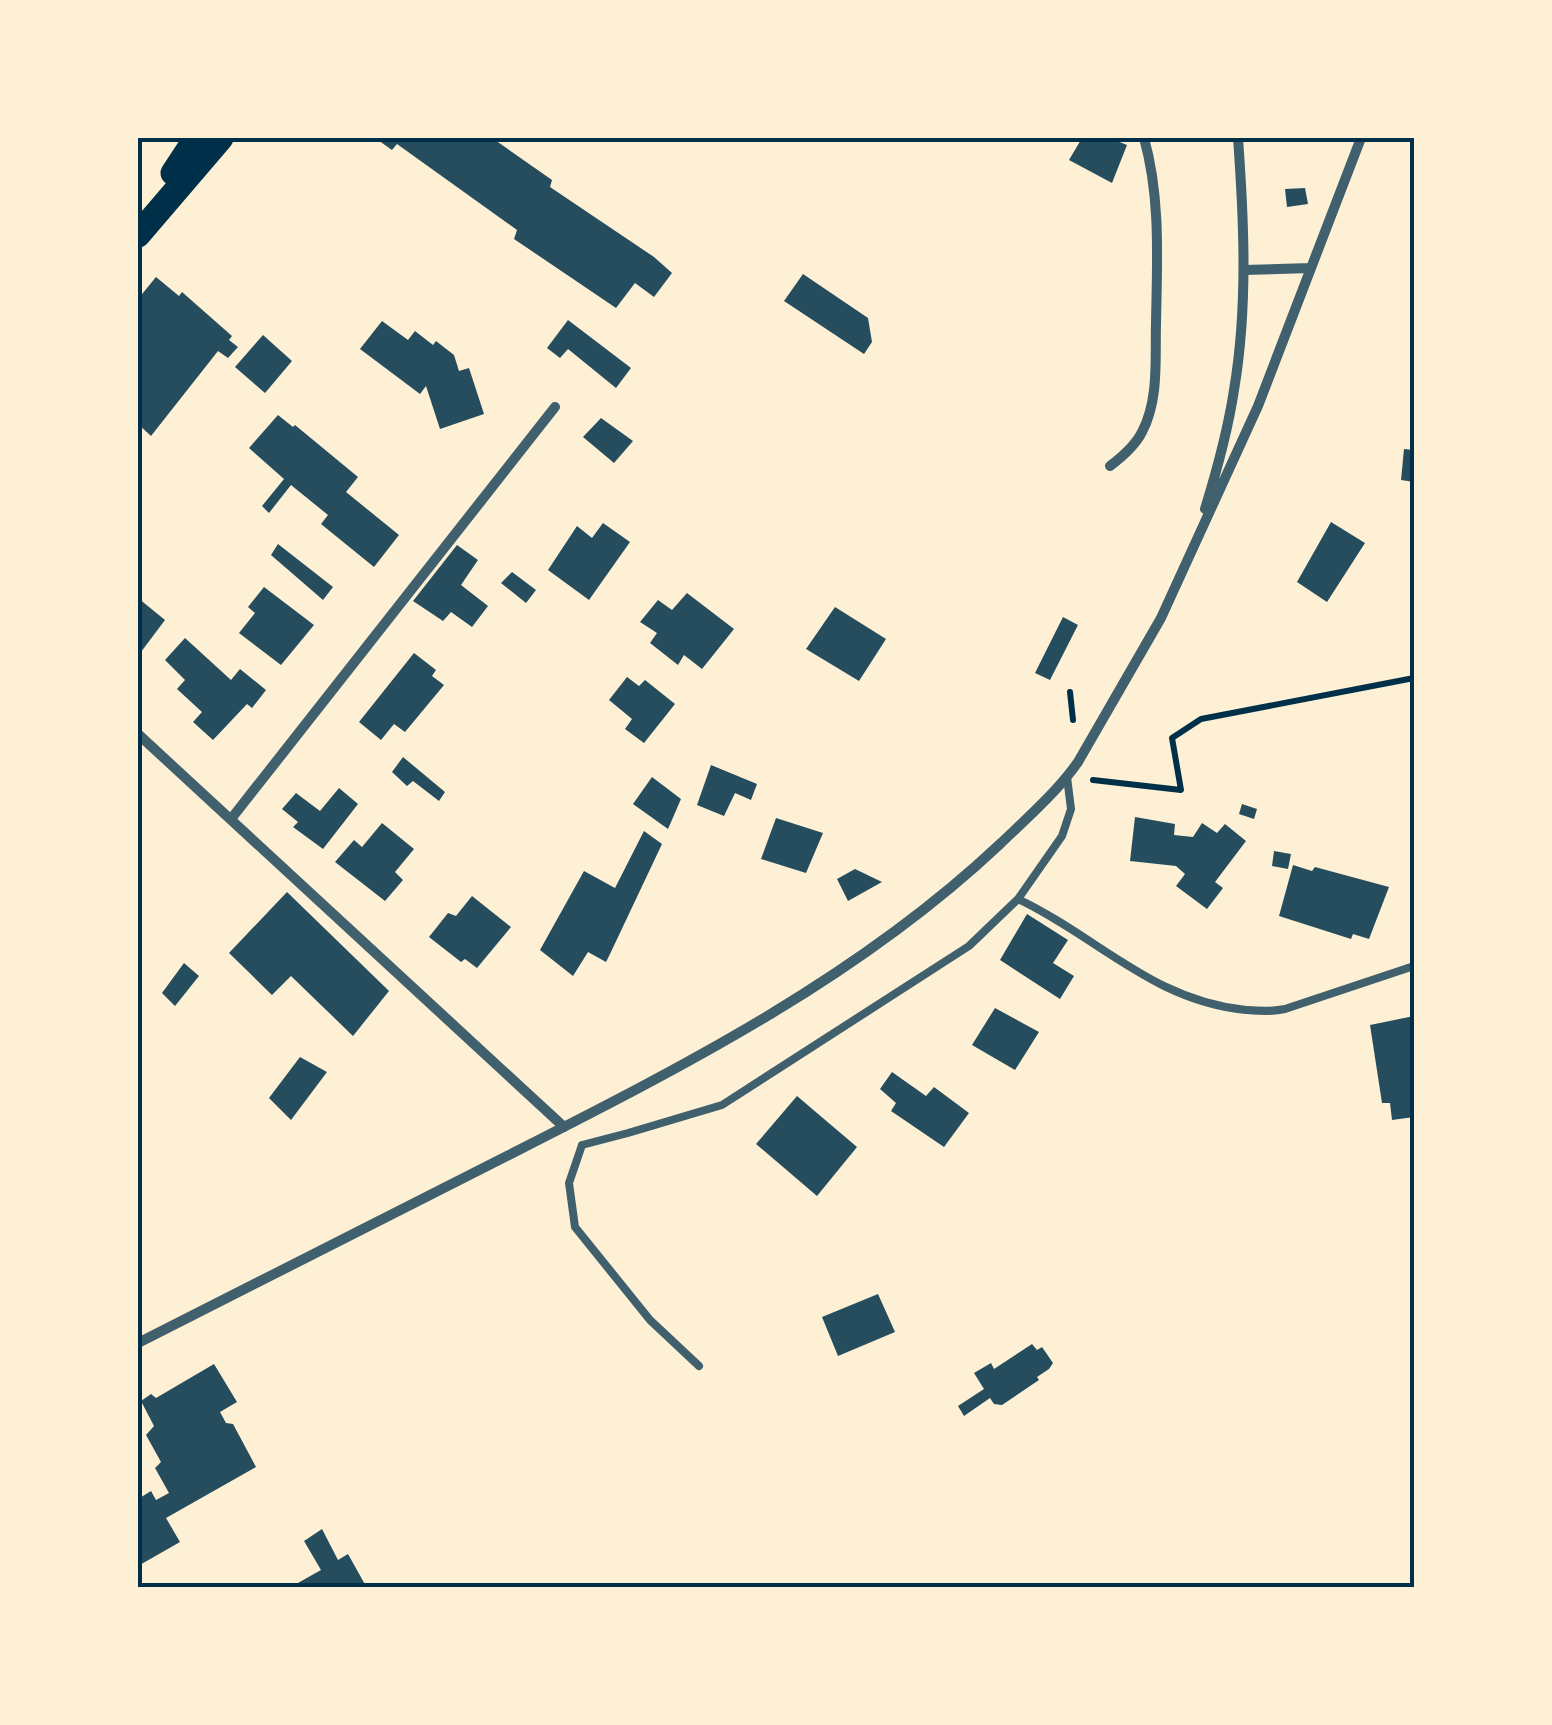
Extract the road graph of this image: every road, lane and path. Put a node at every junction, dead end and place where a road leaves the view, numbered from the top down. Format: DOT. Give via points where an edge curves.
graph roads {
  1 [pos="196,138"];
  2 [pos="221,138"];
  3 [pos="1144,138"];
  4 [pos="1238,138"];
  5 [pos="1361,138"];
  6 [pos="138,227"];
  7 [pos="138,235"];
  8 [pos="1311,268"];
  9 [pos="1244,270"];
  10 [pos="556,407"];
  11 [pos="1110,466"];
  12 [pos="1194,548"];
  13 [pos="1414,678"];
  14 [pos="138,734"];
  15 [pos="1068,777"];
  16 [pos="231,819"];
  17 [pos="1018,899"];
  18 [pos="1414,966"];
  19 [pos="564,1127"];
  20 [pos="582,1145"];
  21 [pos="138,1343"];
  22 [pos="699,1366"];
  1 -- 6 [label="main road"];
  2 -- 7 [label="main road"];
  3 -- 11 [label="street" via="1156,222 1153,401 1142,434"];
  4 -- 9 [label="street"];
  5 -- 8 [label="street"];
  8 -- 9 [label="street"];
  8 -- 12 [label="street"];
  9 -- 12 [label="street" via="1234,390"];
  10 -- 16 [label="street"];
  12 -- 15 [label="street"];
  13 -- 15 [label="path" via="1201,719 1172,738 1181,790"];
  14 -- 16 [label="street"];
  15 -- 17 [label="lane" via="1071,809 1062,836"];
  15 -- 19 [label="street" via="964,878 896,932 660,1078"];
  16 -- 19 [label="street"];
  17 -- 18 [label="lane" via="1140,976 1222,1008 1285,1010"];
  17 -- 20 [label="lane" via="968,946 722,1105"];
  19 -- 20 [label="lane"];
  19 -- 21 [label="street"];
  20 -- 22 [label="lane" via="570,1184 575,1227 650,1320"];
}
